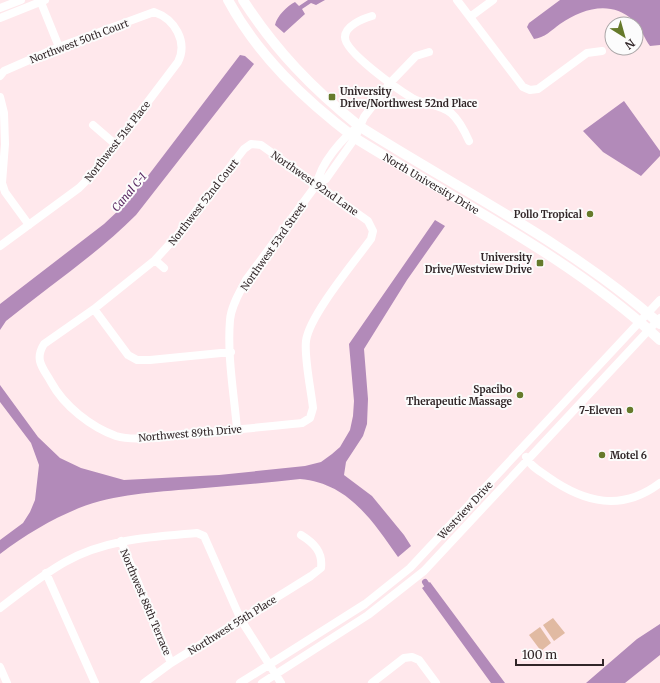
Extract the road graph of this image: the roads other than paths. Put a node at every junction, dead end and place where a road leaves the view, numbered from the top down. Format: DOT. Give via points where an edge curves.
graph roads {
  1 [pos="21,0"];
  2 [pos="228,0"];
  3 [pos="243,0"];
  4 [pos="456,0"];
  5 [pos="493,0"];
  6 [pos="42,1"];
  7 [pos="0,8"];
  8 [pos="160,14"];
  9 [pos="372,16"];
  10 [pos="470,17"];
  11 [pos="0,18"];
  12 [pos="59,47"];
  13 [pos="602,51"];
  14 [pos="429,52"];
  15 [pos="0,76"];
  16 [pos="390,83"];
  17 [pos="0,97"];
  18 [pos="92,125"];
  19 [pos="359,126"];
  20 [pos="351,136"];
  21 [pos="469,141"];
  22 [pos="115,144"];
  23 [pos="251,144"];
  24 [pos="329,159"];
  25 [pos="336,164"];
  26 [pos="317,184"];
  27 [pos="506,215"];
  28 [pos="486,216"];
  29 [pos="29,225"];
  30 [pos="0,246"];
  31 [pos="155,260"];
  32 [pos="164,268"];
  33 [pos="660,300"];
  34 [pos="94,309"];
  35 [pos="648,313"];
  36 [pos="659,321"];
  37 [pos="640,322"];
  38 [pos="648,330"];
  39 [pos="660,340"];
  40 [pos="39,352"];
  41 [pos="231,352"];
  42 [pos="310,418"];
  43 [pos="237,429"];
  44 [pos="522,450"];
  45 [pos="516,456"];
  46 [pos="528,460"];
  47 [pos="660,483"];
  48 [pos="302,534"];
  49 [pos="121,542"];
  50 [pos="46,573"];
  51 [pos="0,608"];
  52 [pos="241,620"];
  53 [pos="171,663"];
  54 [pos="269,665"];
  55 [pos="0,667"];
  56 [pos="275,675"];
  57 [pos="7,683"];
  58 [pos="95,683"];
  59 [pos="144,683"];
  60 [pos="240,683"];
  61 [pos="262,683"];
  62 [pos="281,683"];
  63 [pos="372,683"];
  64 [pos="436,683"];
  1 -- 7 [label="street"];
  2 -- 20 [label="main road, North University Drive" via="247,31 283,75"];
  3 -- 19 [label="main road, North University Drive" via="259,25 293,66 330,103"];
  4 -- 10 [label="street"];
  5 -- 10 [label="street"];
  6 -- 11 [label="street"];
  6 -- 12 [label="street"];
  8 -- 12 [label="street, Northwest 50th Court" via="154,12"];
  8 -- 22 [label="street, Northwest 51st Place" via="170,22 183,42 183,53"];
  9 -- 16 [label="street" via="361,19 346,31 344,39 356,55"];
  10 -- 13 [label="street" via="523,86 530,90 538,89 586,53"];
  12 -- 15 [label="street, Northwest 50th Court"];
  14 -- 16 [label="street" via="416,56"];
  16 -- 19 [label="street"];
  16 -- 21 [label="street" via="412,98 435,105 452,114"];
  17 -- 29 [label="street" via="4,113 5,144 2,183 5,192"];
  18 -- 22 [label="street"];
  19 -- 20 [label="street, Northwest 53rd Street"];
  19 -- 27 [label="main road, North University Drive"];
  20 -- 24 [label="street, Northwest 53rd Street"];
  20 -- 25 [label="street, Northwest 53rd Street"];
  20 -- 28 [label="main road, North University Drive"];
  22 -- 29 [label="street, Northwest 51st Place" via="94,173 79,188"];
  23 -- 26 [label="street, Northwest 92nd Lane" via="260,145"];
  23 -- 31 [label="street, Northwest 52nd Court" via="244,149"];
  24 -- 25 [label="street"];
  24 -- 26 [label="street, Northwest 53rd Street" via="319,173"];
  25 -- 26 [label="street, Northwest 53rd Street" via="326,178"];
  26 -- 41 [label="street, Northwest 53rd Street" via="237,296 230,320"];
  26 -- 42 [label="street, Northwest 92nd Lane" via="368,221 373,231 372,239 315,317 308,332 306,343 313,408"];
  27 -- 28 [label="main road" via="502,218"];
  27 -- 35 [label="main road, North University Drive" via="575,257"];
  28 -- 37 [label="main road, North University Drive" via="601,291"];
  29 -- 30 [label="street, Northwest 51st Place"];
  31 -- 32 [label="street"];
  31 -- 34 [label="street, Northwest 52nd Court"];
  33 -- 35 [label="street, Westview Drive"];
  34 -- 40 [label="street, Northwest 52nd Court" via="44,344"];
  34 -- 41 [label="street" via="128,355 137,360"];
  35 -- 36 [label="main road, North University Drive"];
  35 -- 37 [label="street, Westview Drive"];
  36 -- 38 [label="street, Westview Drive"];
  37 -- 38 [label="main road, North University Drive"];
  37 -- 44 [label="street, Westview Drive"];
  38 -- 39 [label="main road, North University Drive"];
  38 -- 46 [label="street, Westview Drive"];
  40 -- 43 [label="street, Northwest 89th Drive" via="40,362 53,386 65,401 79,415 117,436 147,438"];
  41 -- 43 [label="street, Northwest 53rd Street"];
  42 -- 43 [label="street, Northwest 89th Drive" via="302,423"];
  44 -- 45 [label="street, Westview Drive"];
  44 -- 46 [label="street"];
  45 -- 46 [label="street"];
  45 -- 54 [label="street, Westview Drive" via="395,581 353,612"];
  46 -- 47 [label="street" via="559,485 594,500 616,502 634,498"];
  46 -- 56 [label="street, Westview Drive" via="446,549 410,583 368,615"];
  48 -- 52 [label="street, Northwest 55th Place" via="313,542 318,551 322,559 320,568 312,576"];
  49 -- 50 [label="street" via="83,553"];
  49 -- 52 [label="street" via="197,533 204,536"];
  49 -- 53 [label="street, Northwest 88th Terrace"];
  50 -- 51 [label="street"];
  50 -- 58 [label="street"];
  52 -- 53 [label="street, Northwest 55th Place"];
  52 -- 54 [label="street"];
  53 -- 59 [label="street, Northwest 55th Place"];
  54 -- 56 [label="street"];
  54 -- 60 [label="street, Westview Drive"];
  55 -- 57 [label="street"];
  56 -- 61 [label="street, Westview Drive"];
  56 -- 62 [label="street"];
  63 -- 64 [label="street" via="404,658 412,657 419,660"];
}
